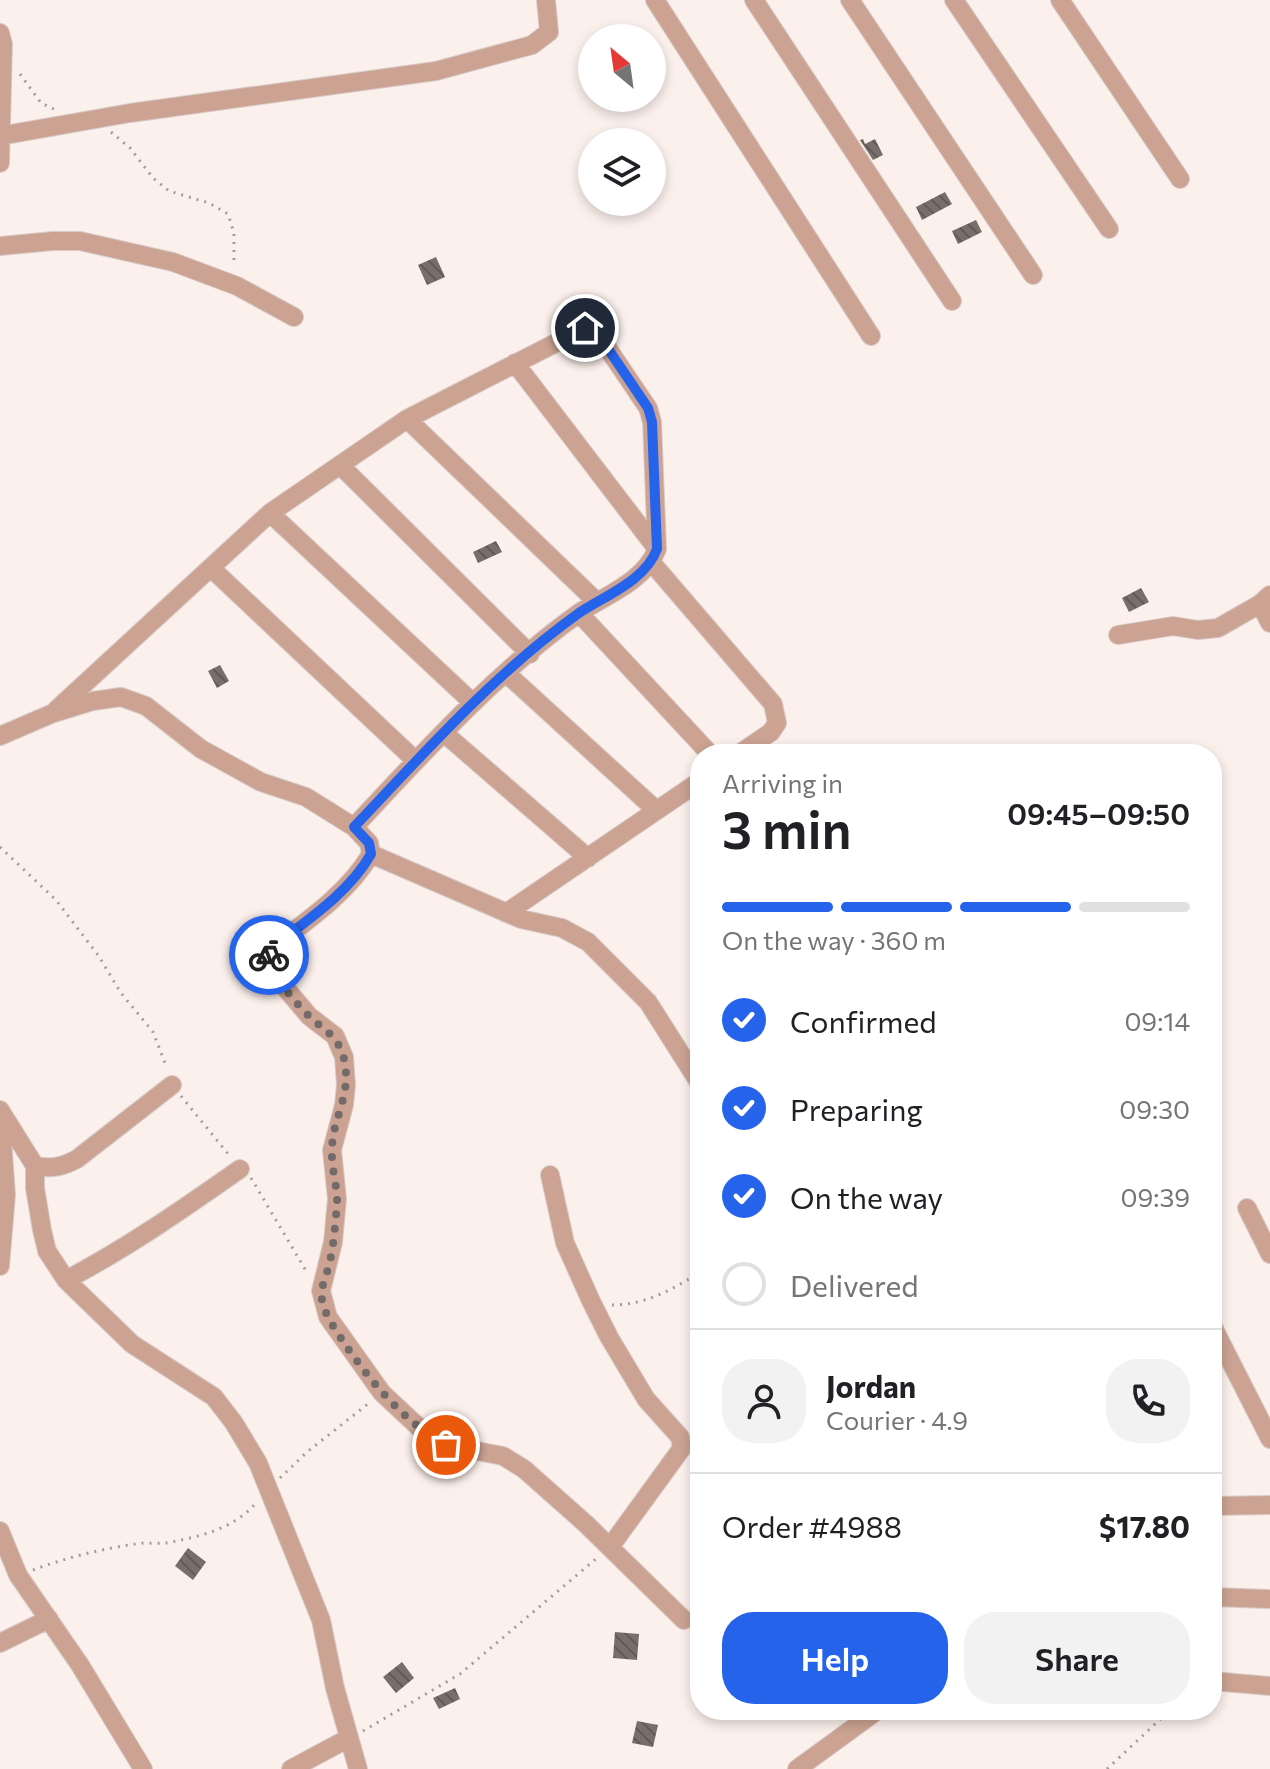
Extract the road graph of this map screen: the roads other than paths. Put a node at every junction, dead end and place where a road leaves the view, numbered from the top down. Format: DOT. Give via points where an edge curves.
graph roads {
  1 [pos="546,0"];
  2 [pos="655,0"];
  3 [pos="754,0"];
  4 [pos="850,0"];
  5 [pos="954,0"];
  6 [pos="1060,0"];
  7 [pos="2,39"];
  8 [pos="0,136"];
  9 [pos="0,163"];
  10 [pos="1180,179"];
  11 [pos="1109,229"];
  12 [pos="0,246"];
  13 [pos="1033,275"];
  14 [pos="952,301"];
  15 [pos="294,317"];
  16 [pos="871,336"];
  17 [pos="515,363"];
  18 [pos="407,419"];
  19 [pos="340,465"];
  20 [pos="270,513"];
  21 [pos="654,556"];
  22 [pos="211,568"];
  23 [pos="1265,600"];
  24 [pos="597,602"];
  25 [pos="579,613"];
  26 [pos="1270,623"];
  27 [pos="1118,635"];
  28 [pos="530,654"];
  29 [pos="507,674"];
  30 [pos="473,703"];
  31 [pos="51,714"];
  32 [pos="444,733"];
  33 [pos="0,736"];
  34 [pos="701,744"];
  35 [pos="754,744"];
  36 [pos="416,761"];
  37 [pos="690,788"];
  38 [pos="656,810"];
  39 [pos="354,827"];
  40 [pos="371,854"];
  41 [pos="588,858"];
  42 [pos="506,913"];
  43 [pos="690,1067"];
  44 [pos="172,1085"];
  45 [pos="0,1109"];
  46 [pos="35,1166"];
  47 [pos="240,1169"];
  48 [pos="550,1175"];
  49 [pos="1247,1208"];
  50 [pos="1270,1254"];
  51 [pos="0,1266"];
  52 [pos="66,1280"];
  53 [pos="1222,1345"];
  54 [pos="1270,1439"];
  55 [pos="1222,1504"];
  56 [pos="1270,1505"];
  57 [pos="0,1531"];
  58 [pos="610,1547"];
  59 [pos="18,1575"];
  60 [pos="0,1585"];
  61 [pos="1222,1597"];
  62 [pos="1268,1599"];
  63 [pos="49,1619"];
  64 [pos="684,1620"];
  65 [pos="0,1643"];
  66 [pos="1222,1682"];
  67 [pos="1270,1686"];
  68 [pos="864,1720"];
  69 [pos="349,1738"];
  70 [pos="143,1769"];
  71 [pos="291,1769"];
  72 [pos="358,1769"];
  73 [pos="797,1769"];
  1 -- 8 [label="street" via="549,32 543,39 436,71"];
  2 -- 16 [label="street"];
  3 -- 14 [label="street"];
  4 -- 13 [label="street"];
  5 -- 11 [label="street"];
  6 -- 10 [label="street"];
  7 -- 8 [label="street"];
  8 -- 9 [label="street"];
  12 -- 15 [label="street" via="80,241 173,262 237,286"];
  17 -- 18 [label="street"];
  17 -- 21 [label="street"];
  17 -- 21 [label="street" via="585,328 596,331 652,422"];
  18 -- 19 [label="street"];
  18 -- 24 [label="street"];
  19 -- 20 [label="street"];
  19 -- 28 [label="street"];
  20 -- 22 [label="street"];
  20 -- 30 [label="street"];
  21 -- 24 [label="street"];
  21 -- 35 [label="street" via="773,704 777,723"];
  22 -- 31 [label="street"];
  22 -- 36 [label="street"];
  23 -- 26 [label="street"];
  23 -- 27 [label="street" via="1218,628 1173,626"];
  24 -- 25 [label="street"];
  25 -- 28 [label="street"];
  25 -- 34 [label="street"];
  28 -- 29 [label="street"];
  29 -- 30 [label="street"];
  29 -- 38 [label="street"];
  30 -- 32 [label="street"];
  31 -- 33 [label="street"];
  31 -- 39 [label="street" via="121,697 146,706 201,749 261,782 306,797"];
  32 -- 36 [label="street"];
  32 -- 41 [label="street"];
  36 -- 39 [label="street"];
  37 -- 38 [label="street"];
  38 -- 41 [label="street"];
  39 -- 40 [label="street" via="369,843"];
  40 -- 42 [label="street"];
  40 -- 58 [label="street" via="336,895 269,955 283,985 335,1036 344,1057 344,1105 332,1150 335,1228 321,1291 328,1317 382,1393 425,1433 446,1445 503,1456"];
  41 -- 42 [label="street"];
  42 -- 43 [label="street" via="562,928 588,942 648,1002"];
  44 -- 46 [label="street" via="77,1159 63,1166"];
  45 -- 46 [label="street"];
  45 -- 51 [label="street" via="6,1195"];
  46 -- 52 [label="street" via="47,1251"];
  47 -- 52 [label="street" via="160,1226"];
  48 -- 58 [label="street" via="565,1243 591,1301 646,1399 680,1437 682,1448"];
  49 -- 50 [label="street"];
  52 -- 69 [label="street" via="132,1344 214,1397 242,1436 258,1463 321,1620"];
  53 -- 54 [label="street"];
  55 -- 56 [label="street"];
  57 -- 59 [label="street"];
  58 -- 64 [label="street"];
  59 -- 60 [label="street"];
  59 -- 63 [label="street"];
  61 -- 62 [label="street"];
  63 -- 65 [label="street"];
  63 -- 70 [label="street"];
  66 -- 67 [label="street"];
  68 -- 73 [label="street"];
  69 -- 71 [label="street"];
  69 -- 72 [label="street"];
}
